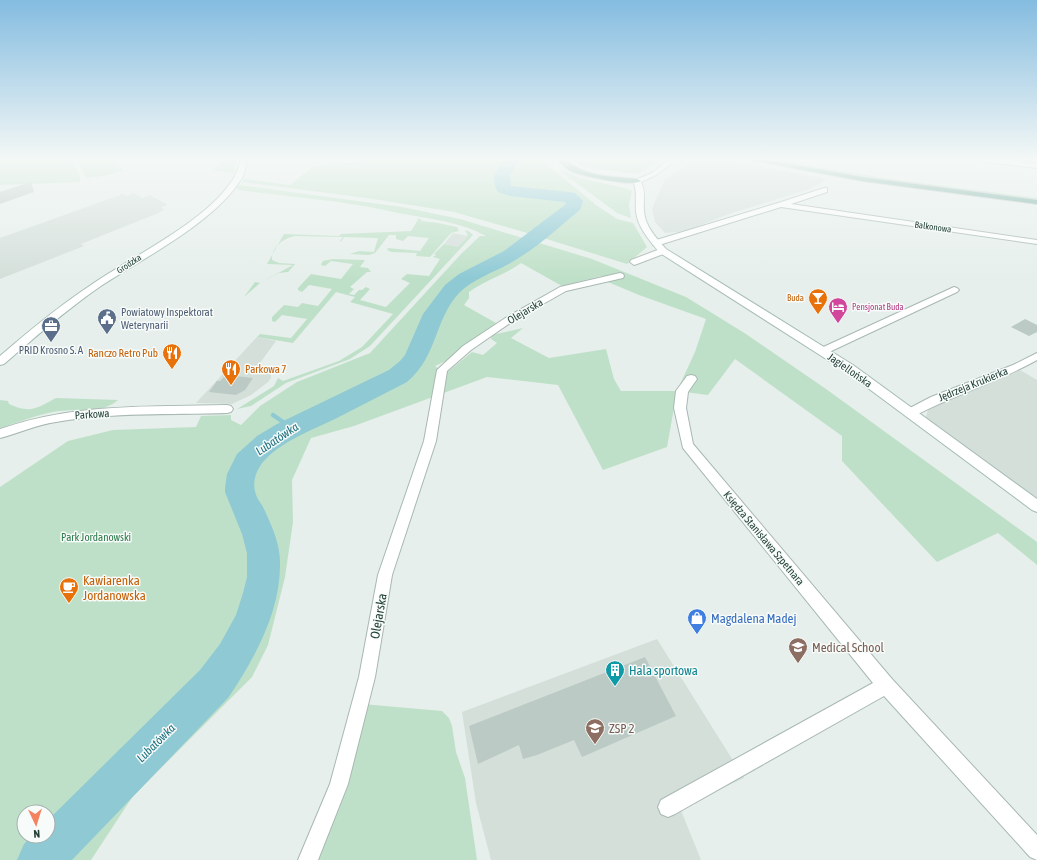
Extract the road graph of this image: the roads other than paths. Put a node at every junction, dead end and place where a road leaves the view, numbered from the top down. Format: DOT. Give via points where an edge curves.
graph roads {
  1 [pos="221,198"];
  2 [pos="641,198"];
  3 [pos="801,198"];
  4 [pos="1007,198"];
  5 [pos="1037,202"];
  6 [pos="782,205"];
  7 [pos="1037,242"];
  8 [pos="660,247"];
  9 [pos="634,262"];
  10 [pos="620,276"];
  11 [pos="954,290"];
  12 [pos="822,351"];
  13 [pos="1037,356"];
  14 [pos="0,362"];
  15 [pos="691,379"];
  16 [pos="227,409"];
  17 [pos="910,413"];
  18 [pos="0,434"];
  19 [pos="1037,506"];
  20 [pos="886,685"];
  21 [pos="668,807"];
  22 [pos="1037,850"];
  23 [pos="308,860"];
  1 -- 14 [label="street, Grodzka" via="188,226 44,322"];
  2 -- 8 [label="street, Jagiellońska" via="640,214"];
  3 -- 6 [label="street"];
  4 -- 5 [label="main road"];
  6 -- 7 [label="street, Balkonowa"];
  6 -- 8 [label="street"];
  8 -- 9 [label="street"];
  8 -- 12 [label="street, Jagiellońska"];
  10 -- 23 [label="street, Olejarska" via="563,289 510,319 438,369 430,441 385,575 367,677 339,784"];
  11 -- 12 [label="street"];
  12 -- 17 [label="street, Jagiellońska"];
  13 -- 17 [label="street, Jędrzeja Krukierka"];
  15 -- 20 [label="street, Księdza Stanisława Szpetnara" via="682,391 680,408 687,445"];
  16 -- 18 [label="street, Parkowa" via="130,411 62,416"];
  17 -- 19 [label="street, Jagiellońska"];
  20 -- 21 [label="street"];
  20 -- 22 [label="street, Księdza Stanisława Szpetnara"];
}
